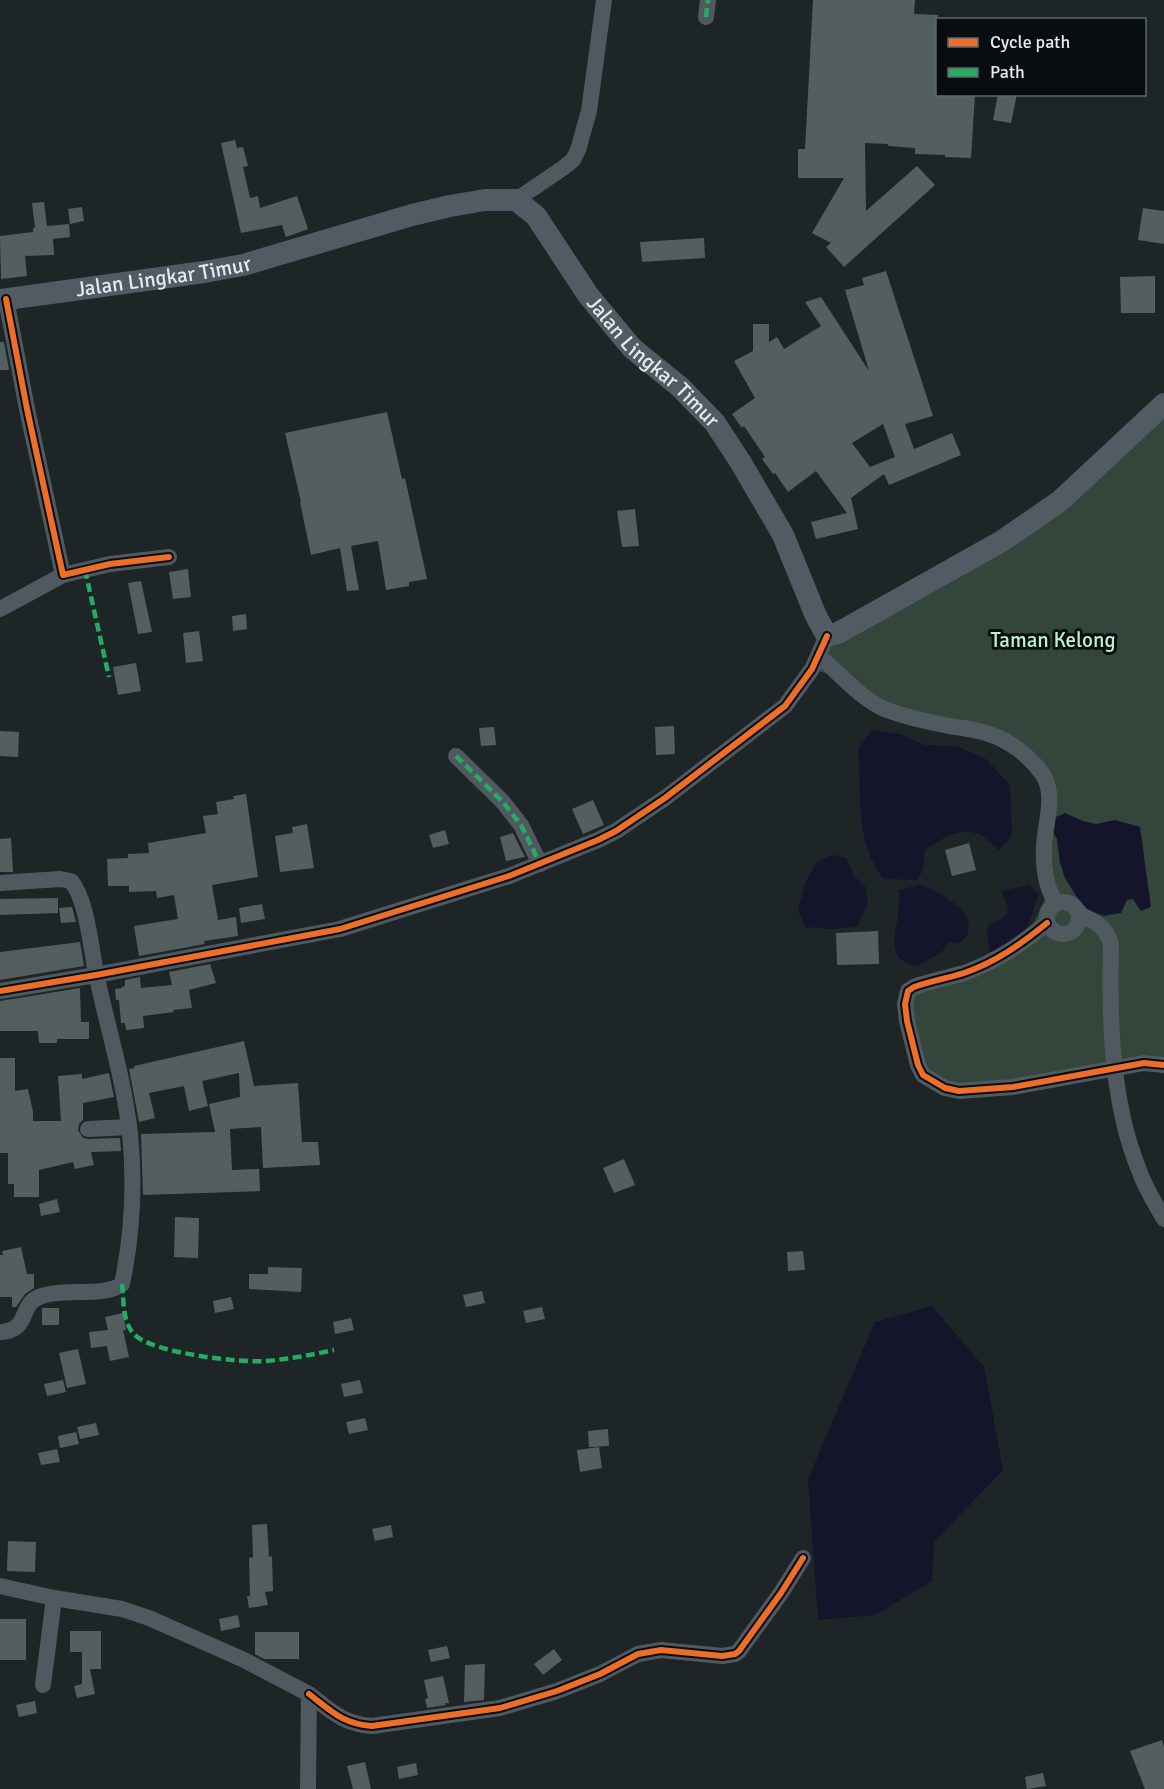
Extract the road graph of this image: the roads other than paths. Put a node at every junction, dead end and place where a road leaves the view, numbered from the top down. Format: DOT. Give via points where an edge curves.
graph roads {
  1 [pos="604,0"];
  2 [pos="516,200"];
  3 [pos="3,299"];
  4 [pos="1164,404"];
  5 [pos="169,557"];
  6 [pos="63,575"];
  7 [pos="0,609"];
  8 [pos="823,646"];
  9 [pos="456,756"];
  10 [pos="540,864"];
  11 [pos="0,883"];
  12 [pos="1056,903"];
  13 [pos="1079,914"];
  14 [pos="1047,923"];
  15 [pos="96,975"];
  16 [pos="0,991"];
  17 [pos="1164,1065"];
  18 [pos="1114,1069"];
  19 [pos="129,1127"];
  20 [pos="88,1130"];
  21 [pos="1164,1219"];
  22 [pos="0,1332"];
  23 [pos="803,1558"];
  24 [pos="0,1586"];
  25 [pos="54,1598"];
  26 [pos="43,1685"];
  27 [pos="309,1695"];
  28 [pos="309,1789"];
  1 -- 2 [label="street" via="589,111 578,150 573,160"];
  2 -- 3 [label="main road, Jalan Lingkar Timur" via="485,200 440,208 243,265"];
  2 -- 8 [label="main road, Jalan Lingkar Timur" via="536,216 588,295 632,348 680,387 715,423 783,535 816,616"];
  3 -- 6 [label="street"];
  4 -- 8 [label="main road" via="1060,501 1002,541 838,633"];
  5 -- 6 [label="street"];
  6 -- 7 [label="street"];
  8 -- 10 [label="street" via="812,669 785,706 616,831"];
  8 -- 12 [label="street" via="870,701 930,723 989,734 1031,760 1047,782 1044,871"];
  9 -- 10 [label="street" via="521,825"];
  10 -- 15 [label="street" via="340,929"];
  11 -- 15 [label="street" via="71,881 82,907"];
  12 -- 13 [label="street" via="1067,902"];
  12 -- 14 [label="street" via="1048,911"];
  13 -- 14 [label="street" via="1078,925 1070,933 1054,932"];
  13 -- 18 [label="street" via="1102,927 1111,944"];
  14 -- 18 [label="street" via="991,962 908,991 907,1021 918,1065 934,1083 959,1091 1012,1087"];
  15 -- 16 [label="street"];
  15 -- 19 [label="street"];
  17 -- 18 [label="street" via="1144,1063"];
  18 -- 21 [label="street" via="1131,1150"];
  19 -- 20 [label="street"];
  19 -- 22 [label="street" via="131,1202 122,1284 106,1290 38,1297 15,1329"];
  23 -- 27 [label="street" via="735,1654 661,1650 638,1654 557,1691 500,1708 372,1726 346,1721"];
  24 -- 25 [label="street"];
  25 -- 26 [label="street"];
  25 -- 27 [label="street" via="122,1609 149,1618 242,1659"];
  27 -- 28 [label="street"];
}
